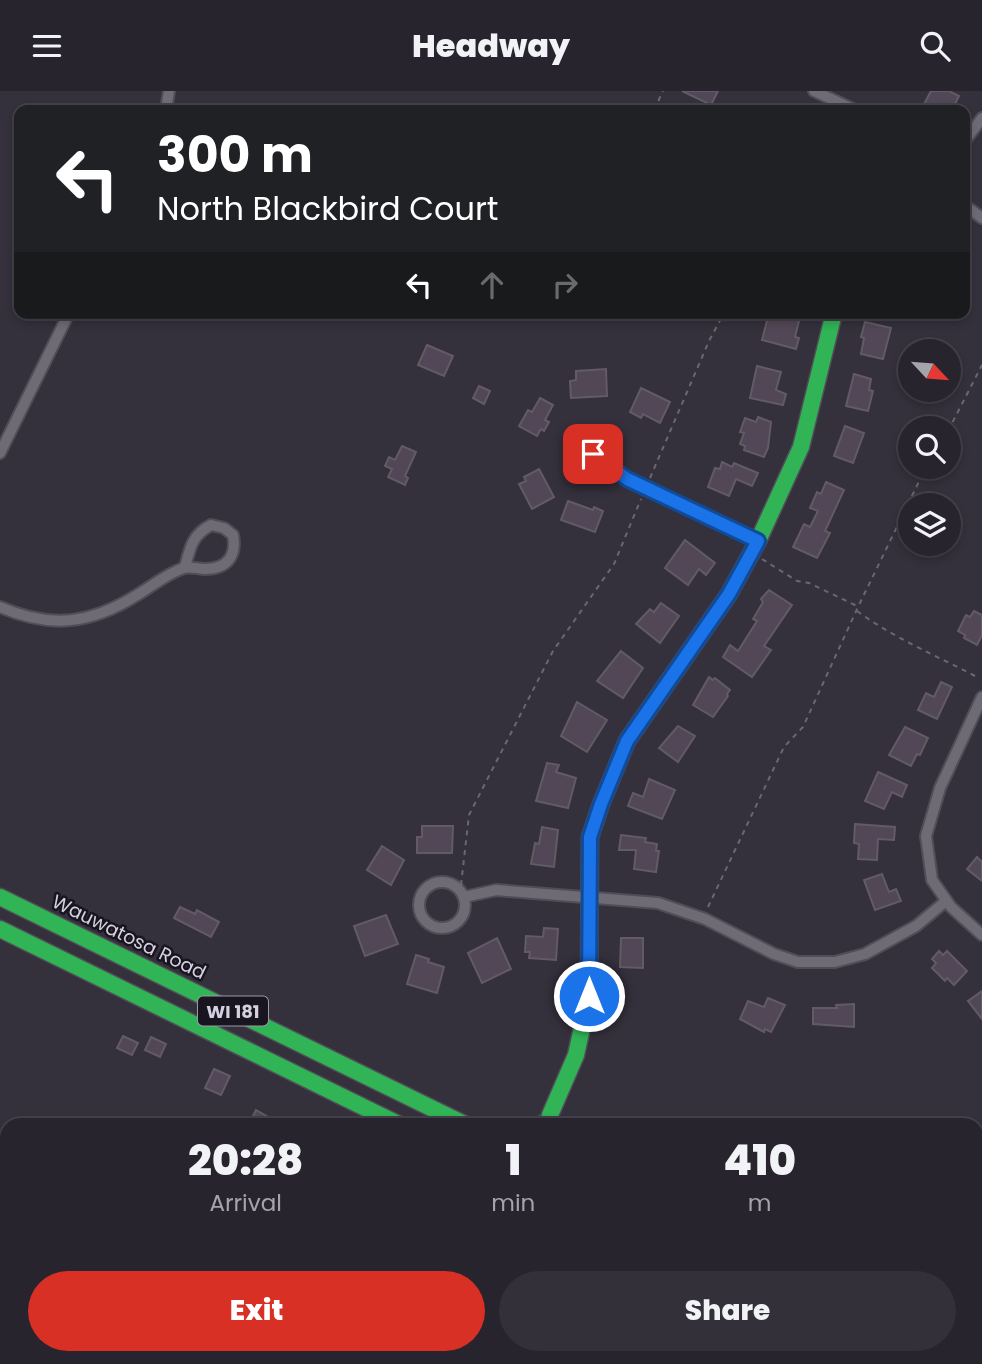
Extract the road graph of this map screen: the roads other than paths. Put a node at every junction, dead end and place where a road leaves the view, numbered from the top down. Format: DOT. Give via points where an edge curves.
graph roads {
  1 [pos="814,91"];
  2 [pos="844,105"];
  3 [pos="982,118"];
  4 [pos="970,134"];
  5 [pos="65,319"];
  6 [pos="833,319"];
  7 [pos="0,453"];
  8 [pos="593,454"];
  9 [pos="754,548"];
  10 [pos="185,567"];
  11 [pos="0,607"];
  12 [pos="982,697"];
  13 [pos="979,713"];
  14 [pos="461,893"];
  15 [pos="589,896"];
  16 [pos="0,897"];
  17 [pos="946,901"];
  18 [pos="0,929"];
  19 [pos="982,935"];
  20 [pos="386,1118"];
  21 [pos="452,1118"];
  22 [pos="548,1118"];
  1 -- 2 [label="street"];
  3 -- 4 [label="street"];
  5 -- 7 [label="street"];
  6 -- 9 [label="main road" via="801,447"];
  8 -- 9 [label="street" via="627,479"];
  9 -- 15 [label="main road" via="729,594 627,741 590,837"];
  10 -- 10 [label="street" via="220,567 236,549 233,535 211,525 198,531"];
  10 -- 11 [label="street" via="96,617 65,621 27,617"];
  12 -- 13 [label="street"];
  13 -- 17 [label="street" via="940,788 926,837 932,880"];
  14 -- 14 [label="street" via="448,883 428,888 420,901 426,922 440,928 455,925 464,913"];
  14 -- 15 [label="street" via="496,890"];
  15 -- 17 [label="street" via="658,903 703,918 798,962 835,962 865,954 916,926"];
  15 -- 22 [label="main road" via="589,996 576,1055"];
  16 -- 21 [label="main road, Wauwatosa Road / WI 181"];
  17 -- 19 [label="street"];
  18 -- 20 [label="main road, WI 181"];
}
